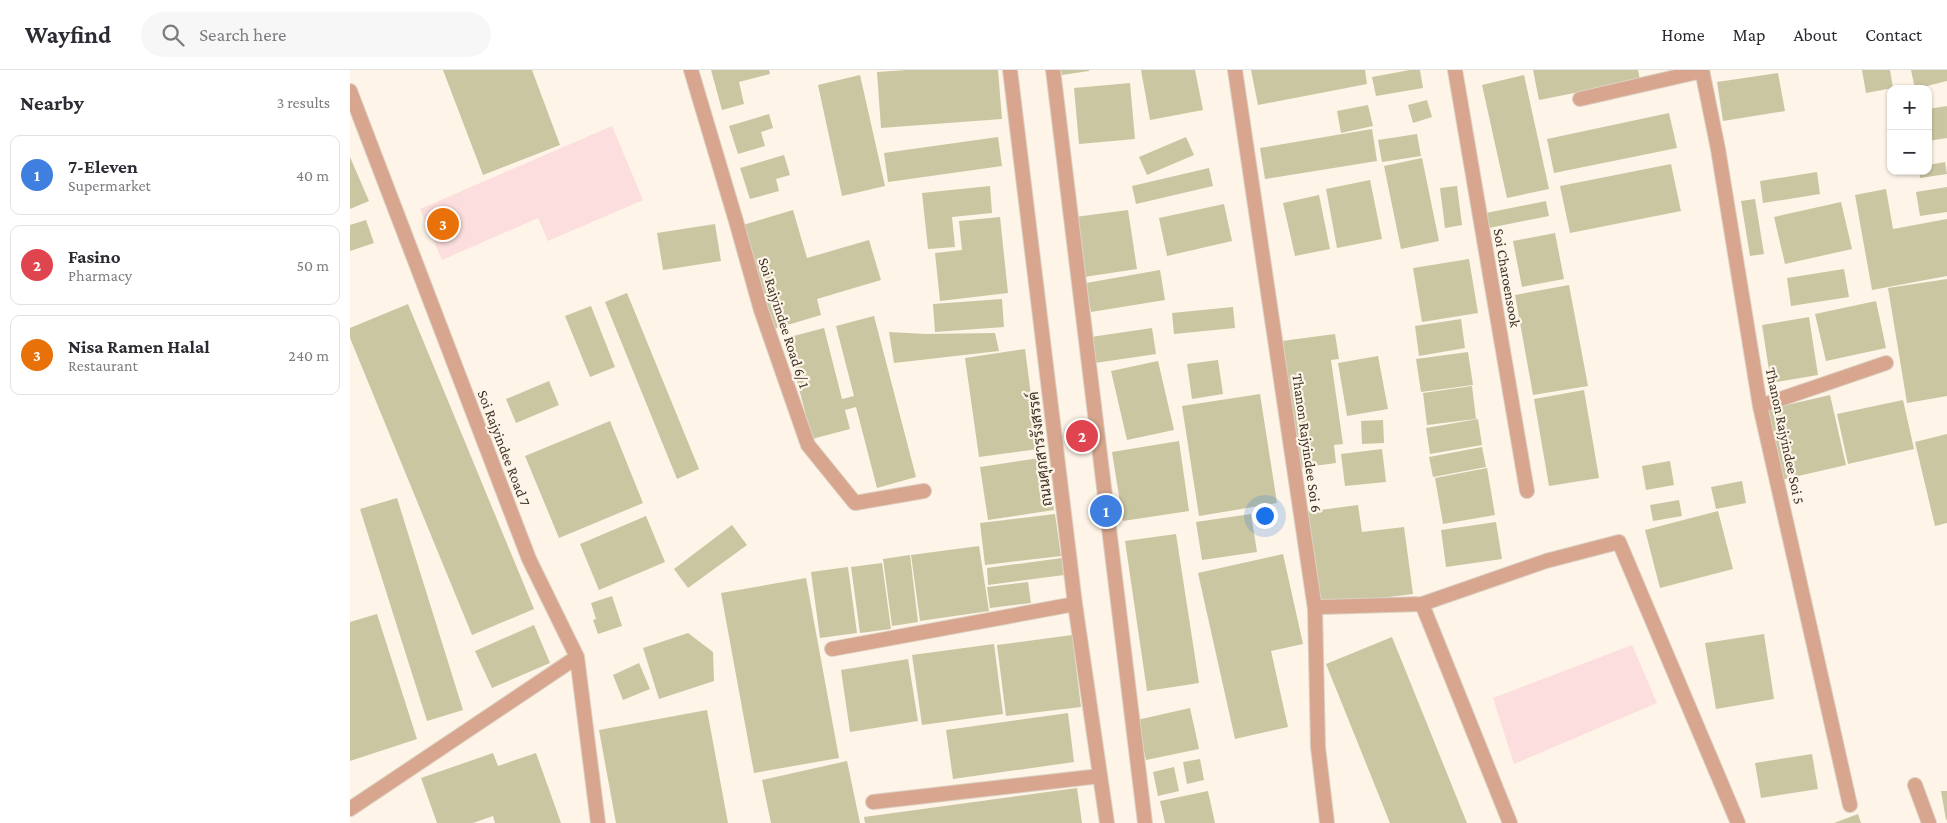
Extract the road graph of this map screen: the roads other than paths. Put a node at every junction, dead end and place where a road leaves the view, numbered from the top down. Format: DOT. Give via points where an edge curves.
graph roads {
  1 [pos="691,70"];
  2 [pos="1010,70"];
  3 [pos="1053,70"];
  4 [pos="1234,70"];
  5 [pos="1455,70"];
  6 [pos="1702,70"];
  7 [pos="350,91"];
  8 [pos="1580,99"];
  9 [pos="1886,363"];
  10 [pos="1760,406"];
  11 [pos="924,491"];
  12 [pos="1527,492"];
  13 [pos="1075,604"];
  14 [pos="1422,604"];
  15 [pos="1315,609"];
  16 [pos="832,650"];
  17 [pos="577,657"];
  18 [pos="1100,776"];
  19 [pos="1915,785"];
  20 [pos="873,802"];
  21 [pos="1850,805"];
  22 [pos="350,809"];
  23 [pos="598,823"];
  24 [pos="1107,823"];
  25 [pos="1145,823"];
  26 [pos="1327,823"];
  27 [pos="1510,823"];
  28 [pos="1738,823"];
  29 [pos="1929,823"];
  1 -- 11 [label="street, Soi Rajyindee Road 6/ 1" via="761,310 808,445 854,503"];
  2 -- 13 [label="street, ถนนศุภสารรังสรรค์"];
  3 -- 25 [label="street"];
  4 -- 15 [label="street, Thanon Rajyindee Soi 6"];
  5 -- 12 [label="street, Soi Charoensook"];
  6 -- 8 [label="street"];
  6 -- 10 [label="street, Thanon Rajyindee Soi 5"];
  7 -- 17 [label="street, Soi Rajyindee Road 7" via="529,559"];
  9 -- 10 [label="street"];
  10 -- 21 [label="street, Thanon Rajyindee Soi 5"];
  13 -- 16 [label="street"];
  13 -- 18 [label="street, ถนนศุภสารรังสรรค์"];
  14 -- 15 [label="street"];
  14 -- 27 [label="street"];
  14 -- 28 [label="street" via="1546,562 1619,542"];
  15 -- 26 [label="street, Thanon Rajyindee Soi 6" via="1318,747"];
  17 -- 22 [label="street"];
  17 -- 23 [label="street, Soi Rajyindee Road 7"];
  18 -- 20 [label="street"];
  18 -- 24 [label="street, ถนนศุภสารรังสรรค์"];
  19 -- 29 [label="street"];
}
